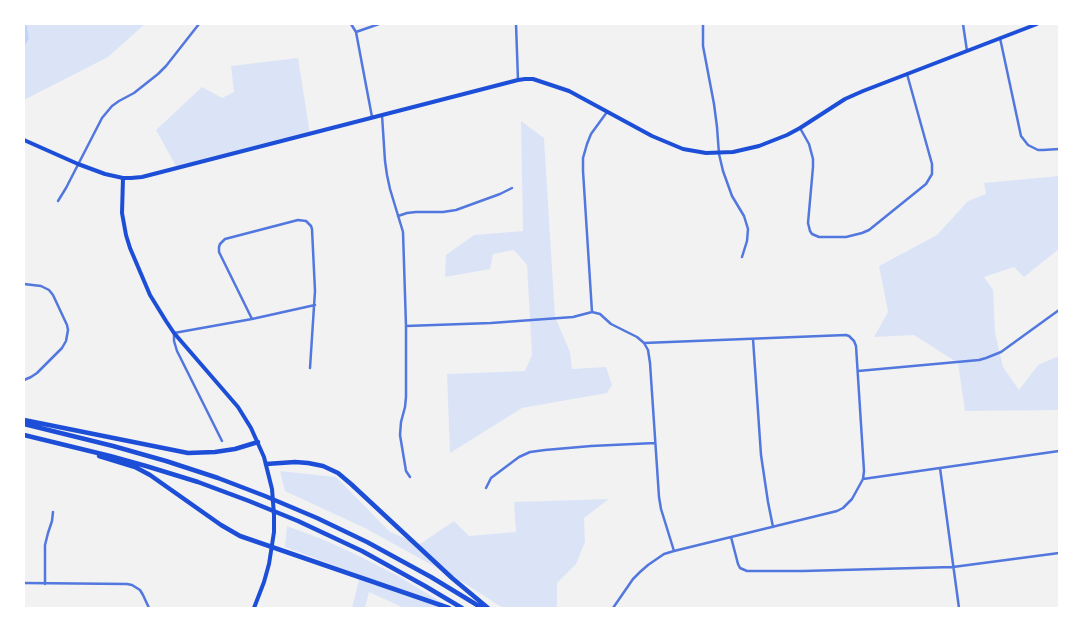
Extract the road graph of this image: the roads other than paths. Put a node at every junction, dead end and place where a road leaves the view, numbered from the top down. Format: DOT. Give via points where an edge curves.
graph roads {
  1 [pos="199,24"];
  2 [pos="351,24"];
  3 [pos="379,24"];
  4 [pos="516,24"];
  5 [pos="703,24"];
  6 [pos="963,24"];
  7 [pos="1038,24"];
  8 [pos="356,32"];
  9 [pos="1000,38"];
  10 [pos="967,51"];
  11 [pos="907,74"];
  12 [pos="518,80"];
  13 [pos="607,112"];
  14 [pos="382,115"];
  15 [pos="372,118"];
  16 [pos="800,128"];
  17 [pos="24,140"];
  18 [pos="1059,149"];
  19 [pos="719,154"];
  20 [pos="78,164"];
  21 [pos="123,178"];
  22 [pos="512,188"];
  23 [pos="58,202"];
  24 [pos="398,216"];
  25 [pos="742,257"];
  26 [pos="24,284"];
  27 [pos="315,305"];
  28 [pos="1059,310"];
  29 [pos="592,312"];
  30 [pos="252,319"];
  31 [pos="406,326"];
  32 [pos="174,332"];
  33 [pos="753,338"];
  34 [pos="644,343"];
  35 [pos="310,368"];
  36 [pos="858,371"];
  37 [pos="24,380"];
  38 [pos="24,420"];
  39 [pos="24,424"];
  40 [pos="24,435"];
  41 [pos="40,439"];
  42 [pos="222,441"];
  43 [pos="258,442"];
  44 [pos="655,443"];
  45 [pos="1059,451"];
  46 [pos="266,464"];
  47 [pos="940,468"];
  48 [pos="410,477"];
  49 [pos="863,479"];
  50 [pos="486,488"];
  51 [pos="53,512"];
  52 [pos="773,527"];
  53 [pos="731,537"];
  54 [pos="272,548"];
  55 [pos="674,551"];
  56 [pos="1059,553"];
  57 [pos="954,567"];
  58 [pos="24,583"];
  59 [pos="45,584"];
  60 [pos="149,608"];
  61 [pos="254,608"];
  62 [pos="449,608"];
  63 [pos="462,608"];
  64 [pos="482,608"];
  65 [pos="488,608"];
  66 [pos="614,608"];
  67 [pos="959,608"];
  1 -- 20 [label="street" via="158,74 107,111"];
  2 -- 8 [label="street"];
  3 -- 8 [label="street"];
  4 -- 12 [label="street"];
  5 -- 19 [label="street" via="703,46 714,104"];
  6 -- 10 [label="street"];
  7 -- 9 [label="main road"];
  8 -- 15 [label="street"];
  9 -- 10 [label="main road"];
  9 -- 18 [label="street" via="1021,136 1028,145 1038,150"];
  10 -- 11 [label="main road"];
  11 -- 16 [label="main road" via="845,99"];
  11 -- 16 [label="street" via="932,164 932,174 926,184 869,230 846,237 819,237 812,234 808,223 813,158"];
  12 -- 13 [label="main road" via="533,79 557,86"];
  12 -- 14 [label="main road"];
  13 -- 19 [label="main road" via="673,146"];
  13 -- 29 [label="street" via="591,134 583,158"];
  14 -- 15 [label="main road"];
  14 -- 24 [label="street" via="387,175"];
  15 -- 21 [label="main road" via="142,177"];
  16 -- 19 [label="main road" via="760,146"];
  17 -- 20 [label="main road"];
  19 -- 25 [label="street" via="732,196 746,223 748,236"];
  20 -- 21 [label="main road"];
  20 -- 23 [label="street"];
  21 -- 32 [label="main road" via="122,213 130,248 150,295"];
  22 -- 24 [label="street" via="456,210 416,212"];
  24 -- 31 [label="street" via="403,232"];
  26 -- 37 [label="street" via="41,286 53,294 68,330 62,348 37,373"];
  27 -- 30 [label="street"];
  27 -- 30 [label="street" via="312,229 308,223 298,220 225,239 220,244 220,252"];
  27 -- 35 [label="street"];
  28 -- 36 [label="street" via="1002,352 986,358"];
  29 -- 31 [label="street" via="566,318"];
  29 -- 34 [label="street" via="600,314 611,324"];
  30 -- 32 [label="street"];
  31 -- 48 [label="street" via="406,397 400,435 406,471"];
  32 -- 42 [label="street" via="177,351"];
  32 -- 43 [label="main road" via="235,404"];
  33 -- 34 [label="street"];
  33 -- 36 [label="street" via="846,335 856,346"];
  33 -- 52 [label="street" via="761,456"];
  34 -- 44 [label="street" via="648,350"];
  36 -- 49 [label="street"];
  38 -- 43 [label="highway" via="188,452 215,452"];
  39 -- 64 [label="highway" via="166,461 265,496 378,548"];
  40 -- 41 [label="highway"];
  41 -- 54 [label="highway" via="142,470 227,529"];
  41 -- 63 [label="highway" via="163,471 266,508 379,560"];
  43 -- 46 [label="main road"];
  44 -- 50 [label="street" via="530,452 491,478"];
  44 -- 55 [label="street" via="659,497"];
  45 -- 47 [label="street"];
  46 -- 54 [label="main road" via="272,489"];
  46 -- 65 [label="highway" via="308,463 338,473"];
  47 -- 49 [label="street"];
  47 -- 57 [label="street"];
  49 -- 52 [label="street" via="852,499 843,508"];
  51 -- 59 [label="street" via="46,545"];
  52 -- 53 [label="street"];
  53 -- 55 [label="street"];
  53 -- 57 [label="street" via="738,564 746,571"];
  54 -- 61 [label="main road" via="267,573"];
  54 -- 62 [label="highway"];
  55 -- 66 [label="street" via="656,559 640,572"];
  56 -- 57 [label="street"];
  57 -- 67 [label="street"];
  58 -- 59 [label="street"];
  59 -- 60 [label="street" via="127,584 140,590"];
}
